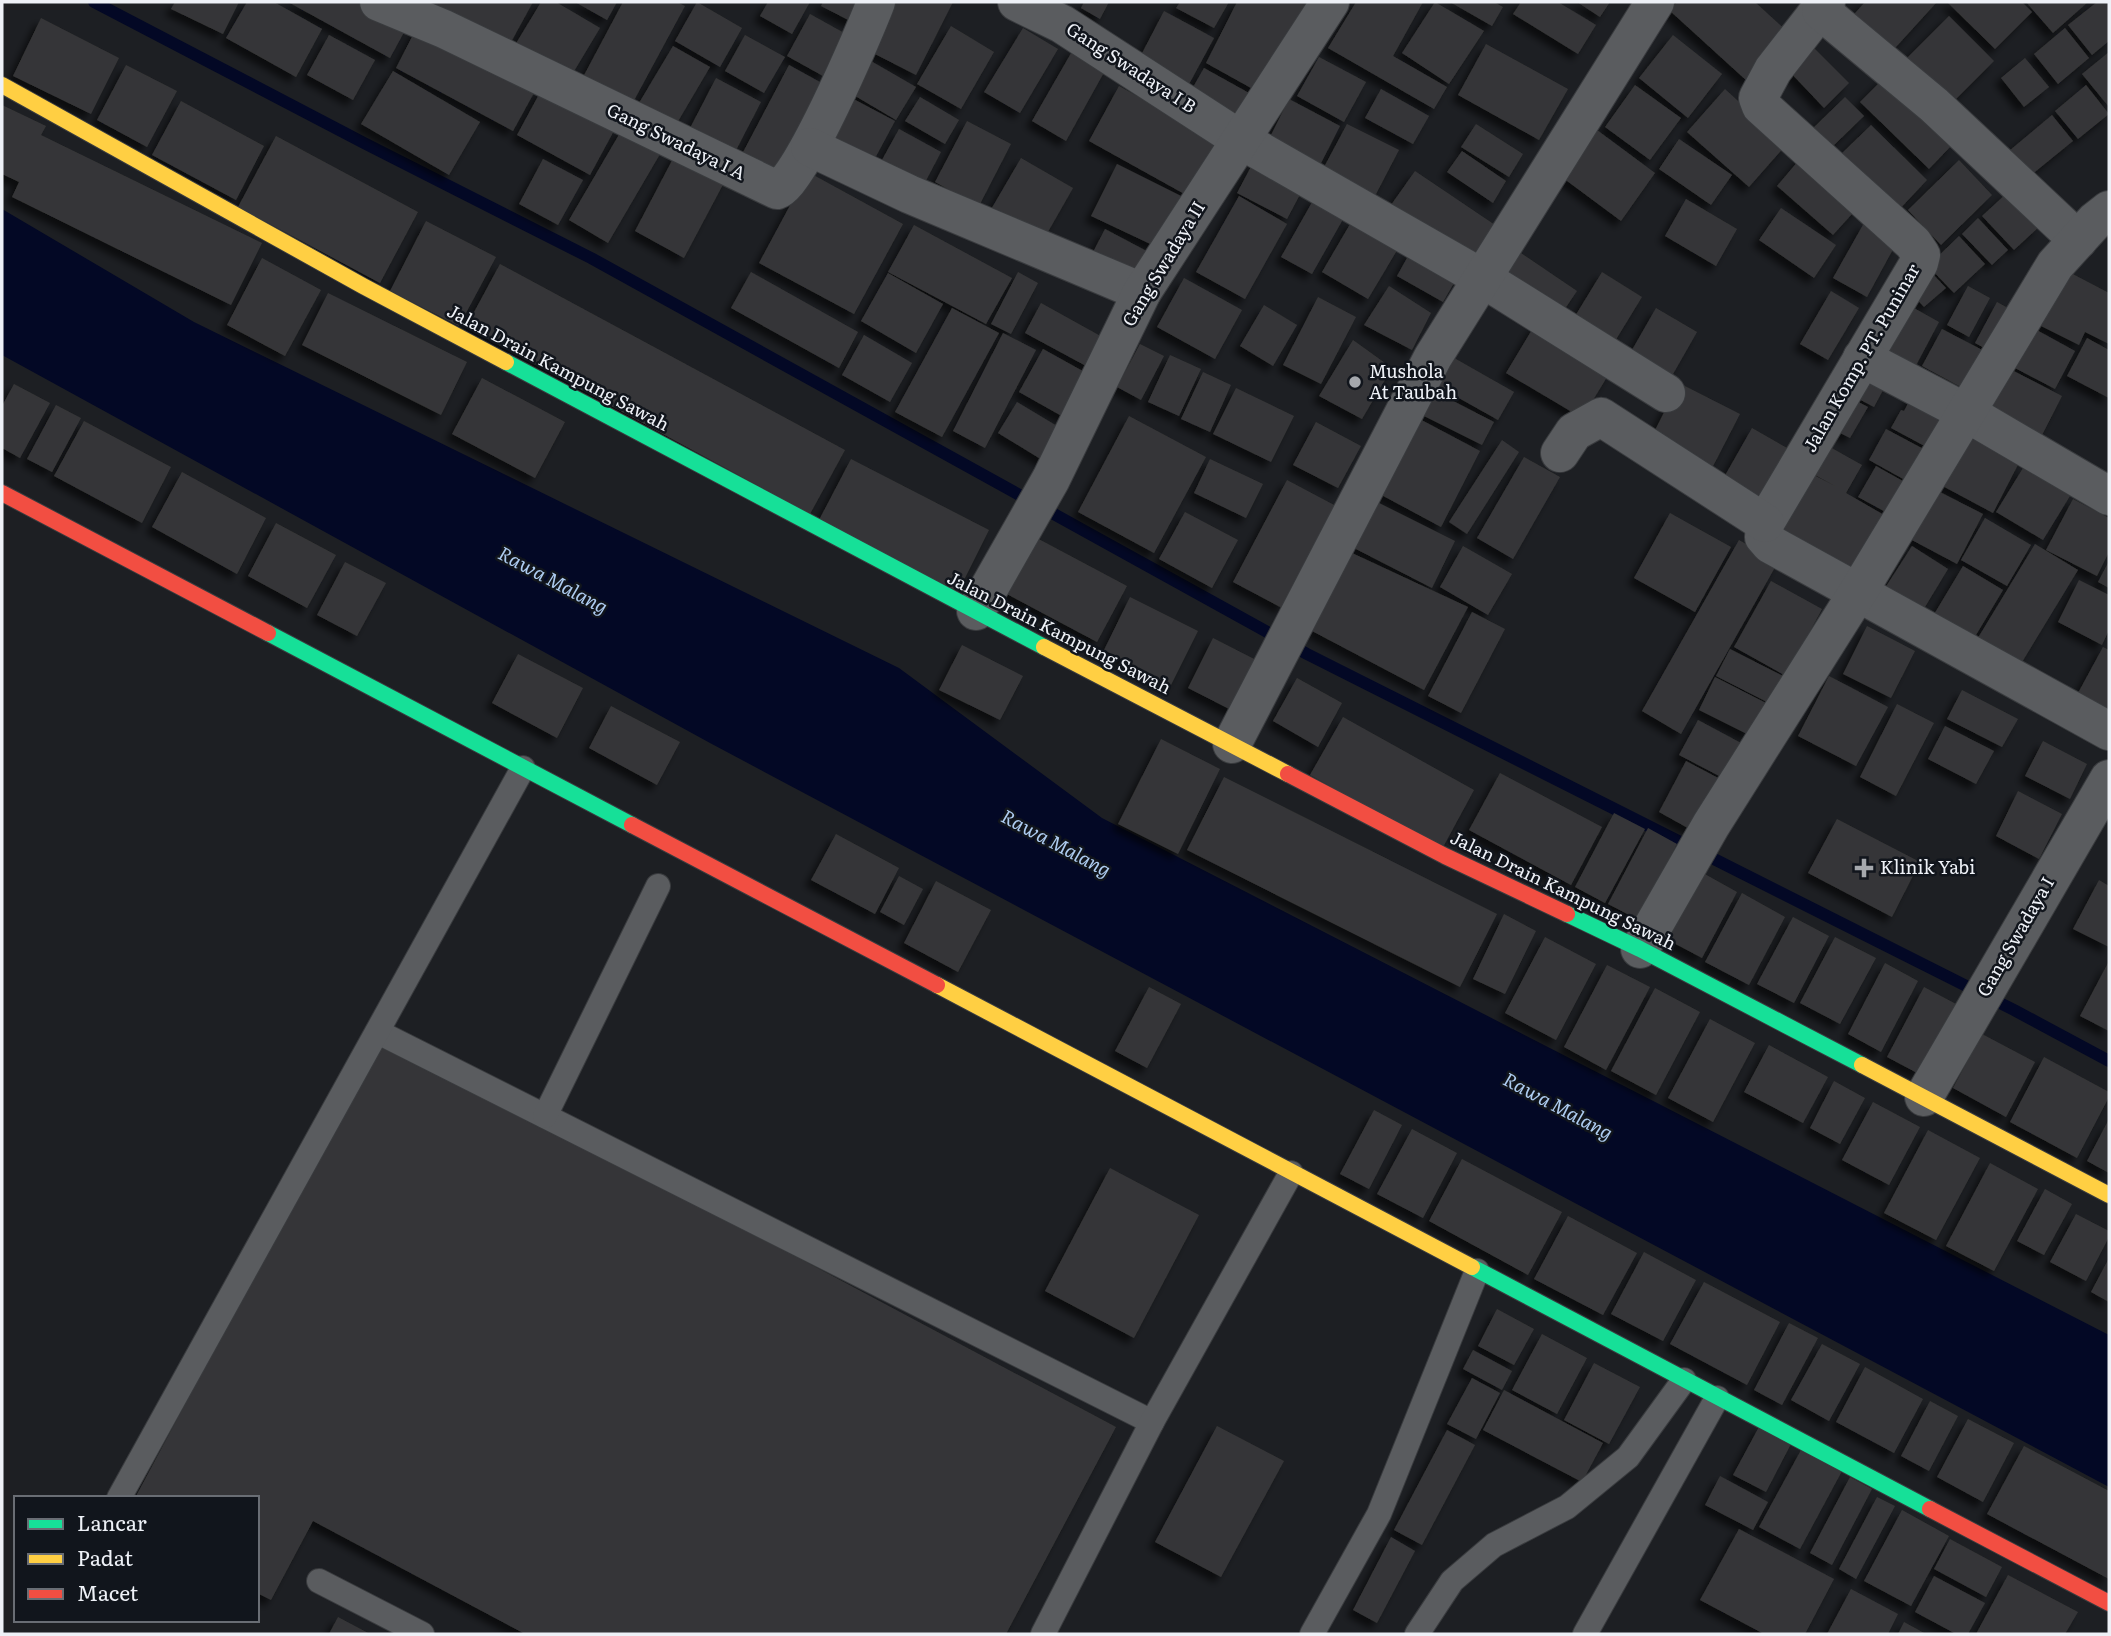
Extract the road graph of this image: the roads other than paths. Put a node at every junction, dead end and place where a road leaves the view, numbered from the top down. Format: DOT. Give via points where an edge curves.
graph roads {
  1 [pos="379,2"];
  2 [pos="876,2"];
  3 [pos="1017,2"];
  4 [pos="1330,2"];
  5 [pos="1655,2"];
  6 [pos="1824,6"];
  7 [pos="2,85"];
  8 [pos="1241,140"];
  9 [pos="810,147"];
  10 [pos="2109,211"];
  11 [pos="2078,240"];
  12 [pos="1482,278"];
  13 [pos="1143,292"];
  14 [pos="1862,358"];
  15 [pos="1666,393"];
  16 [pos="1967,413"];
  17 [pos="1560,453"];
  18 [pos="2,493"];
  19 [pos="2109,496"];
  20 [pos="1767,533"];
  21 [pos="1858,592"];
  22 [pos="976,611"];
  23 [pos="2109,731"];
  24 [pos="1232,744"];
  25 [pos="523,768"];
  26 [pos="2109,779"];
  27 [pos="659,886"];
  28 [pos="1640,949"];
  29 [pos="379,1032"];
  30 [pos="1924,1097"];
  31 [pos="545,1116"];
  32 [pos="1291,1173"];
  33 [pos="2109,1195"];
  34 [pos="1477,1271"];
  35 [pos="1684,1380"];
  36 [pos="1717,1398"];
  37 [pos="1152,1422"];
  38 [pos="120,1496"];
  39 [pos="319,1581"];
  40 [pos="2109,1603"];
  41 [pos="422,1634"];
  42 [pos="1042,1634"];
  43 [pos="1312,1634"];
  44 [pos="1417,1634"];
  45 [pos="1585,1634"];
  1 -- 9 [label="street, Gang Swadaya I A" via="770,188 785,187"];
  2 -- 9 [label="street, Gang Swadaya I A"];
  3 -- 8 [label="street, Gang Swadaya I B" via="1062,24"];
  4 -- 8 [label="street, Gang Swadaya II"];
  5 -- 12 [label="street"];
  6 -- 11 [label="street"];
  6 -- 14 [label="street, Jalan Komp. PT. Puninar" via="1773,70 1758,98 1761,106 1921,255"];
  7 -- 22 [label="street, Jalan Drain Kampung Sawah" via="363,286"];
  8 -- 12 [label="street, Gang Swadaya I B"];
  8 -- 13 [label="street, Gang Swadaya II"];
  9 -- 13 [label="street" via="909,194"];
  10 -- 11 [label="street"];
  11 -- 16 [label="street" via="2055,265"];
  12 -- 15 [label="street, Gang Swadaya I B"];
  12 -- 24 [label="street" via="1433,357"];
  13 -- 22 [label="street, Gang Swadaya II" via="1051,479"];
  14 -- 16 [label="street"];
  14 -- 20 [label="street, Jalan Komp. PT. Puninar"];
  16 -- 19 [label="street"];
  16 -- 21 [label="street"];
  17 -- 20 [label="street" via="1574,432 1601,417"];
  18 -- 25 [label="street"];
  20 -- 21 [label="street"];
  21 -- 23 [label="street"];
  21 -- 28 [label="street" via="1711,825"];
  22 -- 24 [label="street, Jalan Drain Kampung Sawah"];
  24 -- 28 [label="street, Jalan Drain Kampung Sawah" via="1445,856"];
  25 -- 29 [label="lane"];
  25 -- 32 [label="street"];
  26 -- 30 [label="street, Gang Swadaya I"];
  27 -- 31 [label="lane"];
  28 -- 30 [label="street, Jalan Drain Kampung Sawah"];
  29 -- 31 [label="lane"];
  29 -- 38 [label="lane"];
  30 -- 33 [label="street, Jalan Drain Kampung Sawah"];
  31 -- 37 [label="lane"];
  32 -- 34 [label="street"];
  32 -- 37 [label="lane"];
  34 -- 35 [label="street"];
  34 -- 43 [label="lane" via="1379,1514"];
  35 -- 36 [label="street"];
  35 -- 44 [label="lane" via="1628,1457 1567,1507 1494,1545 1452,1581"];
  36 -- 40 [label="street"];
  36 -- 45 [label="lane"];
  37 -- 42 [label="lane"];
  39 -- 41 [label="lane"];
}
